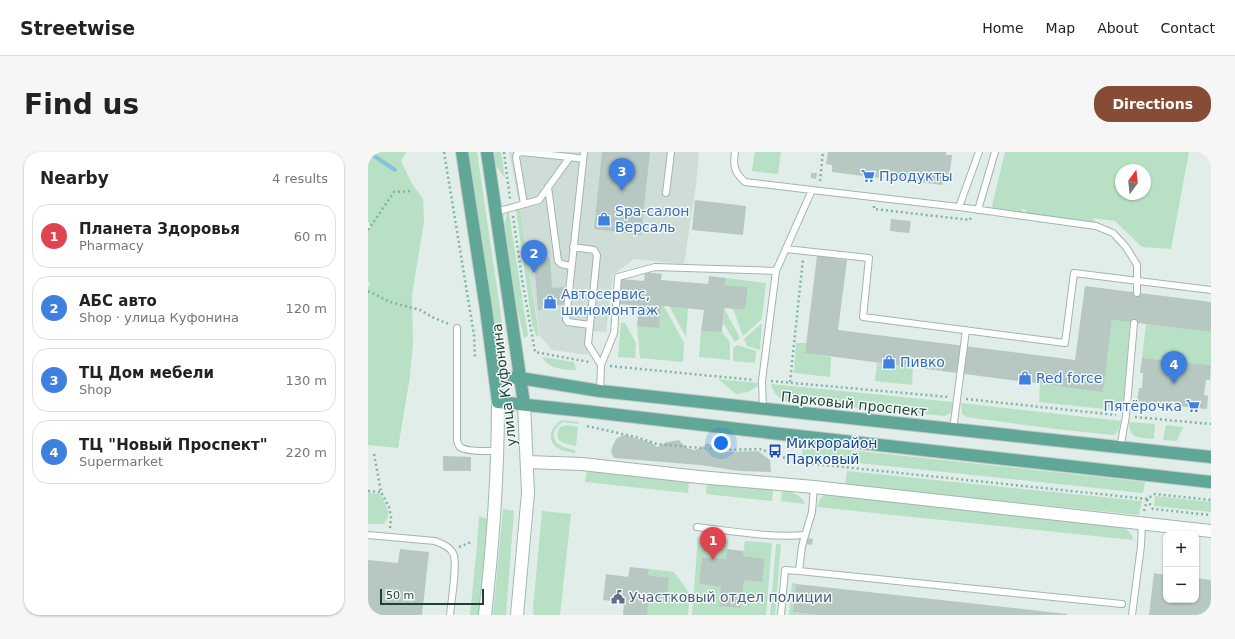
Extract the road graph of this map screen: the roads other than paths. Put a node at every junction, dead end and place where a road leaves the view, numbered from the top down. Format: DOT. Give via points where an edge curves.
graph roads {
  1 [pos="462,152"];
  2 [pos="487,152"];
  3 [pos="584,152"];
  4 [pos="671,152"];
  5 [pos="735,152"];
  6 [pos="979,152"];
  7 [pos="995,152"];
  8 [pos="560,154"];
  9 [pos="570,158"];
  10 [pos="583,159"];
  11 [pos="548,187"];
  12 [pos="816,191"];
  13 [pos="666,193"];
  14 [pos="524,204"];
  15 [pos="959,207"];
  16 [pos="978,210"];
  17 [pos="496,212"];
  18 [pos="574,247"];
  19 [pos="786,249"];
  20 [pos="571,266"];
  21 [pos="776,271"];
  22 [pos="1138,282"];
  23 [pos="1211,290"];
  24 [pos="1137,293"];
  25 [pos="1134,322"];
  26 [pos="590,325"];
  27 [pos="457,328"];
  28 [pos="966,330"];
  29 [pos="601,365"];
  30 [pos="495,376"];
  31 [pos="520,378"];
  32 [pos="600,391"];
  33 [pos="498,402"];
  34 [pos="524,404"];
  35 [pos="763,409"];
  36 [pos="953,430"];
  37 [pos="1120,448"];
  38 [pos="498,451"];
  39 [pos="1211,458"];
  40 [pos="527,462"];
  41 [pos="1211,482"];
  42 [pos="814,487"];
  43 [pos="1142,523"];
  44 [pos="697,527"];
  45 [pos="1211,531"];
  46 [pos="368,535"];
  47 [pos="805,535"];
  48 [pos="799,571"];
  49 [pos="1122,604"];
  50 [pos="450,615"];
  51 [pos="485,615"];
  52 [pos="517,615"];
  53 [pos="781,615"];
  54 [pos="1132,615"];
  1 -- 30 [label="main road, улица Куфонина"];
  2 -- 17 [label="main road, улица Куфонина"];
  3 -- 10 [label="lane"];
  4 -- 13 [label="lane"];
  5 -- 12 [label="lane" via="737,174 745,182"];
  6 -- 15 [label="lane"];
  7 -- 16 [label="lane"];
  8 -- 9 [label="lane"];
  8 -- 14 [label="lane" via="517,154"];
  9 -- 10 [label="lane"];
  9 -- 11 [label="lane"];
  10 -- 18 [label="lane"];
  11 -- 14 [label="lane" via="538,200"];
  11 -- 20 [label="lane" via="558,261"];
  12 -- 15 [label="lane"];
  12 -- 19 [label="lane"];
  14 -- 17 [label="lane"];
  15 -- 16 [label="lane"];
  16 -- 22 [label="lane" via="1096,226 1113,233 1137,265"];
  17 -- 31 [label="main road, улица Куфонина"];
  18 -- 20 [label="lane"];
  18 -- 26 [label="lane" via="594,250 597,255"];
  19 -- 21 [label="lane"];
  19 -- 28 [label="lane" via="869,258 863,317"];
  20 -- 26 [label="lane" via="566,318 568,322"];
  21 -- 29 [label="lane" via="655,267 618,277 614,333"];
  21 -- 35 [label="lane" via="762,381"];
  22 -- 23 [label="lane"];
  22 -- 24 [label="lane"];
  22 -- 28 [label="lane" via="1074,273 1065,343"];
  25 -- 37 [label="lane" via="1126,416"];
  26 -- 29 [label="lane" via="588,344"];
  27 -- 38 [label="lane" via="458,445 469,450"];
  28 -- 36 [label="lane"];
  29 -- 32 [label="lane"];
  30 -- 31 [label="main road, Парковый проспект"];
  30 -- 33 [label="main road, улица Куфонина"];
  31 -- 32 [label="main road, Парковый проспект"];
  31 -- 34 [label="main road, улица Куфонина"];
  32 -- 35 [label="main road, Парковый проспект"];
  33 -- 34 [label="main road"];
  33 -- 38 [label="street, улица Куфонина"];
  34 -- 40 [label="street, улица Куфонина"];
  34 -- 41 [label="main road"];
  35 -- 36 [label="main road, Парковый проспект"];
  36 -- 37 [label="main road, Парковый проспект"];
  37 -- 39 [label="main road, Парковый проспект"];
  38 -- 51 [label="street, улица Куфонина"];
  40 -- 42 [label="street" via="582,464"];
  40 -- 52 [label="street, улица Куфонина" via="528,493"];
  42 -- 43 [label="street"];
  42 -- 47 [label="lane" via="812,512"];
  43 -- 45 [label="street"];
  43 -- 54 [label="lane"];
  44 -- 47 [label="lane" via="775,535"];
  46 -- 50 [label="lane" via="435,541 445,545 453,553 455,564"];
  47 -- 48 [label="lane"];
  48 -- 49 [label="lane"];
  48 -- 53 [label="lane" via="785,570"];
}
